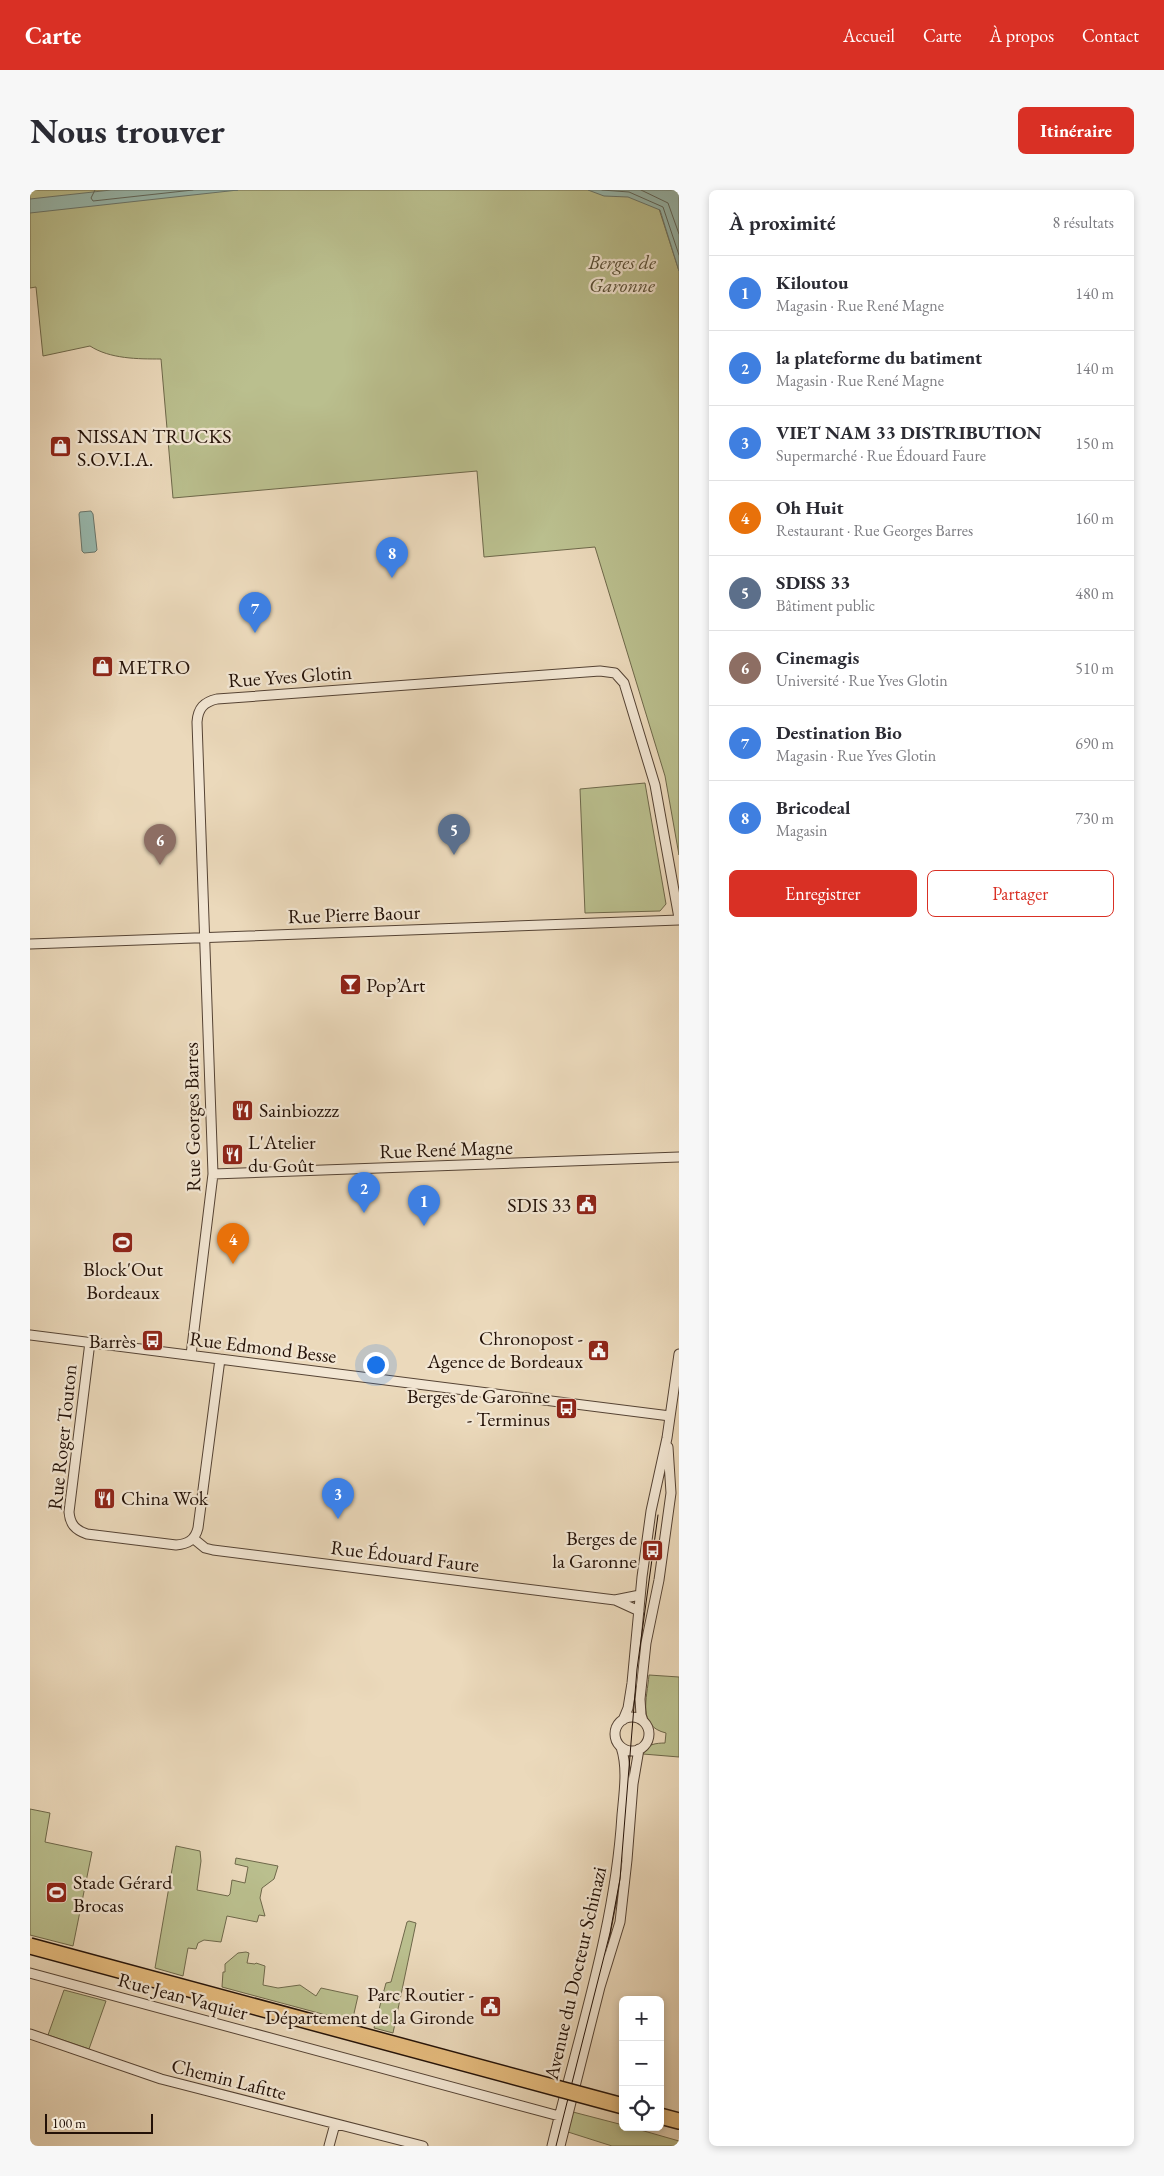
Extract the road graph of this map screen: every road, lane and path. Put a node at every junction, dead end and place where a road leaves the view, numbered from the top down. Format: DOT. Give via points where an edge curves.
graph roads {
  1 [pos="679,919"];
  2 [pos="205,938"];
  3 [pos="30,944"];
  4 [pos="679,1157"];
  5 [pos="213,1174"];
  6 [pos="30,1335"];
  7 [pos="90,1342"];
  8 [pos="679,1354"];
  9 [pos="191,1355"];
  10 [pos="220,1358"];
  11 [pos="670,1416"];
  12 [pos="667,1438"];
  13 [pos="194,1539"];
  14 [pos="640,1594"];
  15 [pos="614,1600"];
  16 [pos="639,1611"];
  17 [pos="623,1720"];
  18 [pos="643,1722"];
  19 [pos="621,1747"];
  20 [pos="639,1750"];
  21 [pos="30,1946"];
  22 [pos="30,1957"];
  23 [pos="30,1972"];
  24 [pos="30,2034"];
  25 [pos="619,2105"];
  26 [pos="559,2116"];
  27 [pos="619,2116"];
  28 [pos="664,2117"];
  29 [pos="679,2121"];
  30 [pos="335,2124"];
  31 [pos="664,2128"];
  32 [pos="679,2132"];
  33 [pos="329,2146"];
  34 [pos="423,2146"];
  35 [pos="552,2146"];
  36 [pos="560,2146"];
  1 -- 2 [label="street, Rue Pierre Baour"];
  1 -- 2 [label="street, Rue Yves Glotin" via="655,785 624,683 615,673 591,672 207,702 199,710 197,722"];
  2 -- 3 [label="street, Rue Pierre Baour"];
  2 -- 5 [label="street, Rue Georges Barres"];
  4 -- 5 [label="street, Rue René Magne"];
  5 -- 9 [label="street, Rue Georges Barres"];
  6 -- 7 [label="street, Rue Edmond Besse"];
  7 -- 9 [label="street, Rue Edmond Besse"];
  7 -- 13 [label="street, Rue Roger Touton" via="69,1512 72,1524 87,1534 168,1544 180,1545"];
  8 -- 11 [label="street"];
  9 -- 10 [label="street, Rue Edmond Besse"];
  10 -- 11 [label="street, Rue Edmond Besse"];
  10 -- 13 [label="street"];
  11 -- 12 [label="street"];
  12 -- 14 [label="street" via="651,1511"];
  12 -- 18 [label="street" via="670,1493 659,1580 645,1652 640,1699"];
  13 -- 15 [label="street, Rue Édouard Faure" via="213,1550"];
  14 -- 15 [label="street, Rue Édouard Faure"];
  14 -- 16 [label="street"];
  15 -- 16 [label="street, Rue Édouard Faure"];
  16 -- 17 [label="street" via="630,1698"];
  17 -- 18 [label="street" via="633,1717"];
  17 -- 19 [label="street" via="615,1733"];
  18 -- 20 [label="street" via="649,1736"];
  19 -- 20 [label="street"];
  19 -- 26 [label="street, Avenue du Docteur Schinazi" via="624,1784 613,1902"];
  20 -- 36 [label="street, Avenue du Docteur Schinazi" via="620,1922"];
  21 -- 25 [label="highway, bridge"];
  22 -- 27 [label="highway"];
  23 -- 26 [label="street, Rue Jean Vaquier"];
  24 -- 30 [label="street, Chemin Lafitte" via="161,2079"];
  26 -- 35 [label="street, Avenue du Docteur Schinazi"];
  28 -- 29 [label="highway"];
  30 -- 33 [label="street"];
  30 -- 34 [label="street, Chemin Lafitte"];
  31 -- 32 [label="highway"];
}
